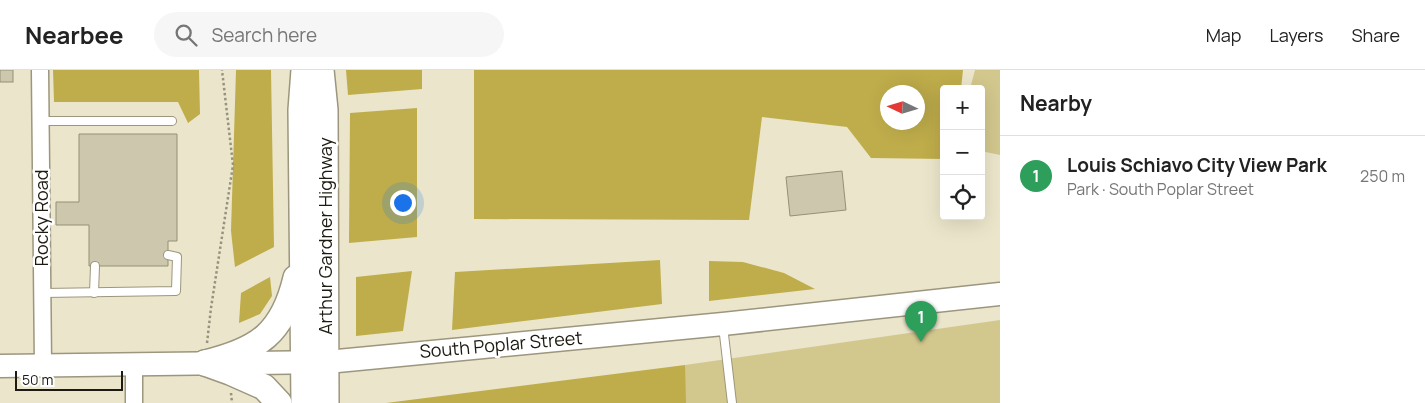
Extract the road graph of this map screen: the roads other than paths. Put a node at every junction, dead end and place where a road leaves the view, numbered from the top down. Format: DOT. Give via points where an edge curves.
graph roads {
  1 [pos="40,70"];
  2 [pos="304,70"];
  3 [pos="321,70"];
  4 [pos="172,121"];
  5 [pos="41,122"];
  6 [pos="303,251"];
  7 [pos="168,255"];
  8 [pos="96,266"];
  9 [pos="43,293"];
  10 [pos="94,293"];
  11 [pos="1000,294"];
  12 [pos="723,324"];
  13 [pos="315,362"];
  14 [pos="205,363"];
  15 [pos="134,364"];
  16 [pos="43,365"];
  17 [pos="0,366"];
  18 [pos="134,403"];
  19 [pos="279,403"];
  20 [pos="304,403"];
  21 [pos="326,403"];
  22 [pos="732,403"];
  1 -- 5 [label="street, Rocky Road"];
  2 -- 6 [label="main road, Arthur Gardner Highway" via="301,110"];
  3 -- 13 [label="main road, Arthur Gardner Highway" via="325,110"];
  4 -- 5 [label="lane"];
  5 -- 9 [label="street, Rocky Road"];
  6 -- 13 [label="main road, Arthur Gardner Highway"];
  6 -- 14 [label="main road" via="292,294 276,326 252,347"];
  7 -- 10 [label="lane" via="177,257 176,291"];
  8 -- 10 [label="lane"];
  9 -- 10 [label="lane"];
  9 -- 16 [label="street, Rocky Road"];
  11 -- 12 [label="street, South Poplar Street"];
  12 -- 13 [label="street, South Poplar Street"];
  12 -- 22 [label="lane"];
  13 -- 14 [label="street, South Poplar Street"];
  13 -- 20 [label="main road, Arthur Gardner Highway"];
  13 -- 21 [label="main road, Arthur Gardner Highway"];
  14 -- 15 [label="street, South Poplar Street"];
  14 -- 19 [label="main road" via="264,387"];
  15 -- 16 [label="street, South Poplar Street"];
  15 -- 18 [label="street"];
  16 -- 17 [label="street, South Poplar Street"];
}
